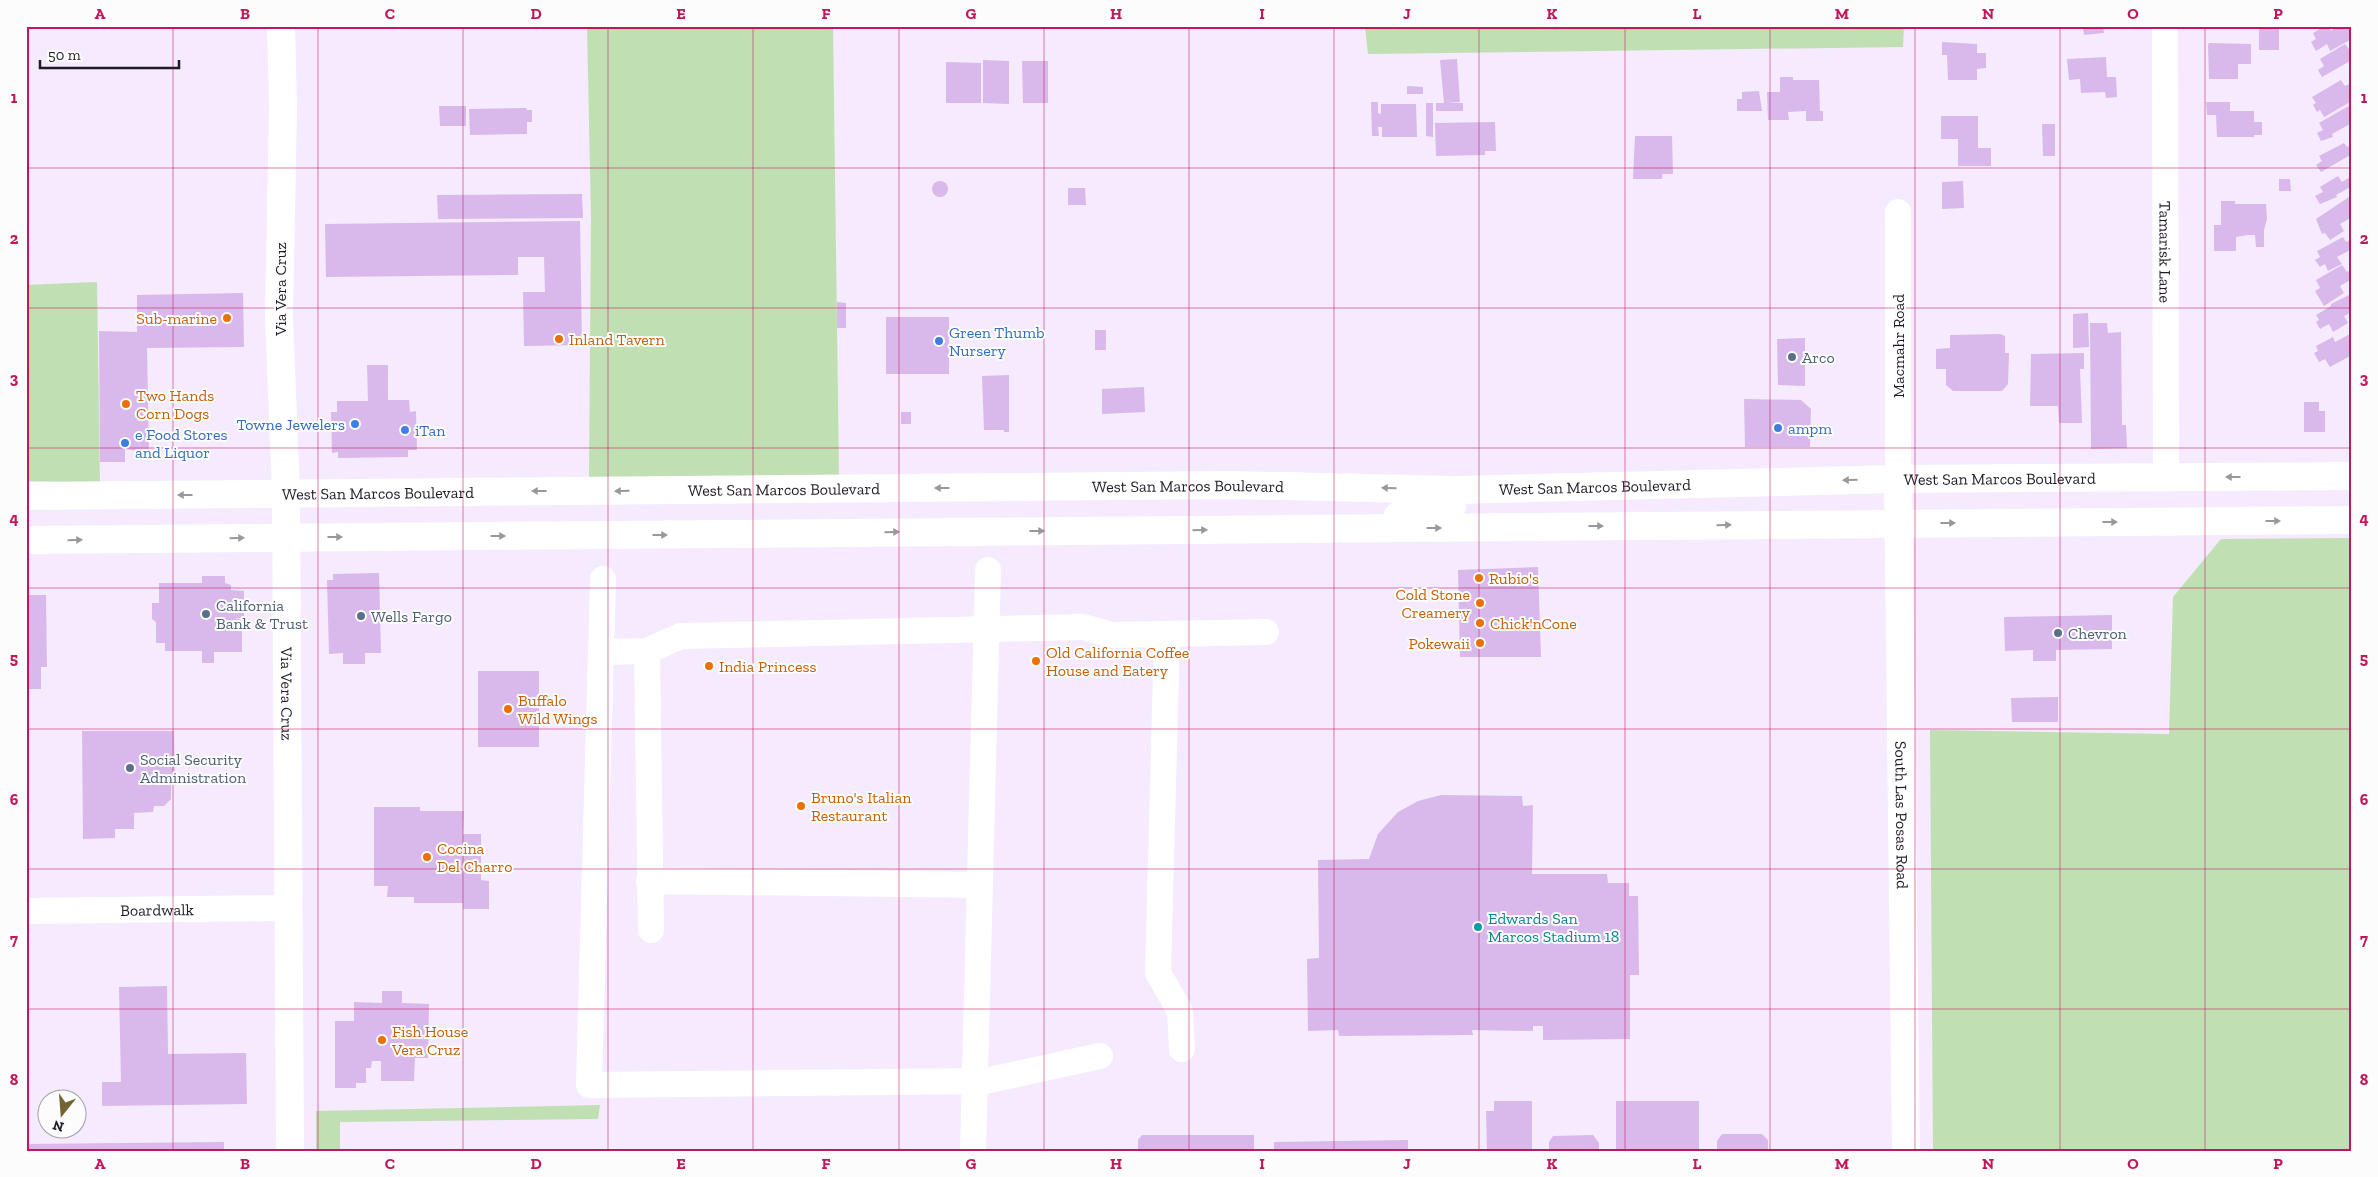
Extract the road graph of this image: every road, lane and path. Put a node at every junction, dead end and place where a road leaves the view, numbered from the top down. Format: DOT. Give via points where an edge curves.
graph roads {
  1 [pos="281,26"];
  2 [pos="2165,26"];
  3 [pos="1898,212"];
  4 [pos="2352,476"];
  5 [pos="2166,477"];
  6 [pos="1898,479"];
  7 [pos="1595,486"];
  8 [pos="990,487"];
  9 [pos="286,494"];
  10 [pos="26,496"];
  11 [pos="2352,520"];
  12 [pos="1899,524"];
  13 [pos="1392,528"];
  14 [pos="989,531"];
  15 [pos="286,538"];
  16 [pos="26,540"];
  17 [pos="988,570"];
  18 [pos="603,579"];
  19 [pos="987,629"];
  20 [pos="1266,632"];
  21 [pos="1168,634"];
  22 [pos="647,651"];
  23 [pos="601,652"];
  24 [pos="649,881"];
  25 [pos="980,885"];
  26 [pos="288,908"];
  27 [pos="26,911"];
  28 [pos="651,930"];
  29 [pos="1182,1049"];
  30 [pos="1100,1056"];
  31 [pos="974,1081"];
  32 [pos="290,1151"];
  33 [pos="973,1151"];
  34 [pos="1906,1151"];
  1 -- 9 [label="main road, Via Vera Cruz" via="284,108 279,318"];
  2 -- 5 [label="street, Tamarisk Lane"];
  3 -- 6 [label="street, Macmahr Road"];
  4 -- 5 [label="main road, West San Marcos Boulevard, one-way"];
  5 -- 6 [label="main road, West San Marcos Boulevard"];
  6 -- 7 [label="main road, West San Marcos Boulevard, one-way"];
  6 -- 12 [label="main road, South Las Posas Road"];
  7 -- 8 [label="main road, West San Marcos Boulevard, one-way" via="1455,490 1232,485"];
  7 -- 13 [label="main road" via="1564,501 1528,507 1406,509"];
  8 -- 9 [label="main road, West San Marcos Boulevard, one-way"];
  8 -- 14 [label="main road"];
  9 -- 10 [label="main road, West San Marcos Boulevard, one-way"];
  9 -- 15 [label="main road, Via Vera Cruz"];
  12 -- 11 [label="main road, one-way"];
  13 -- 12 [label="main road, one-way"];
  12 -- 34 [label="main road, South Las Posas Road"];
  14 -- 13 [label="main road, one-way"];
  15 -- 14 [label="main road, one-way"];
  16 -- 15 [label="main road, one-way"];
  15 -- 26 [label="main road, Via Vera Cruz"];
  17 -- 19 [label="street"];
  18 -- 23 [label="street"];
  19 -- 21 [label="street" via="1083,627 1112,635"];
  19 -- 22 [label="street" via="681,636"];
  19 -- 25 [label="street"];
  20 -- 21 [label="street"];
  21 -- 29 [label="street" via="1158,973 1180,1011"];
  22 -- 23 [label="street"];
  22 -- 24 [label="street"];
  23 -- 31 [label="street" via="589,1085"];
  24 -- 25 [label="street"];
  24 -- 28 [label="street"];
  25 -- 31 [label="street"];
  26 -- 27 [label="street, Boardwalk"];
  26 -- 32 [label="main road, Via Vera Cruz"];
  30 -- 31 [label="street"];
  31 -- 33 [label="street"];
}
